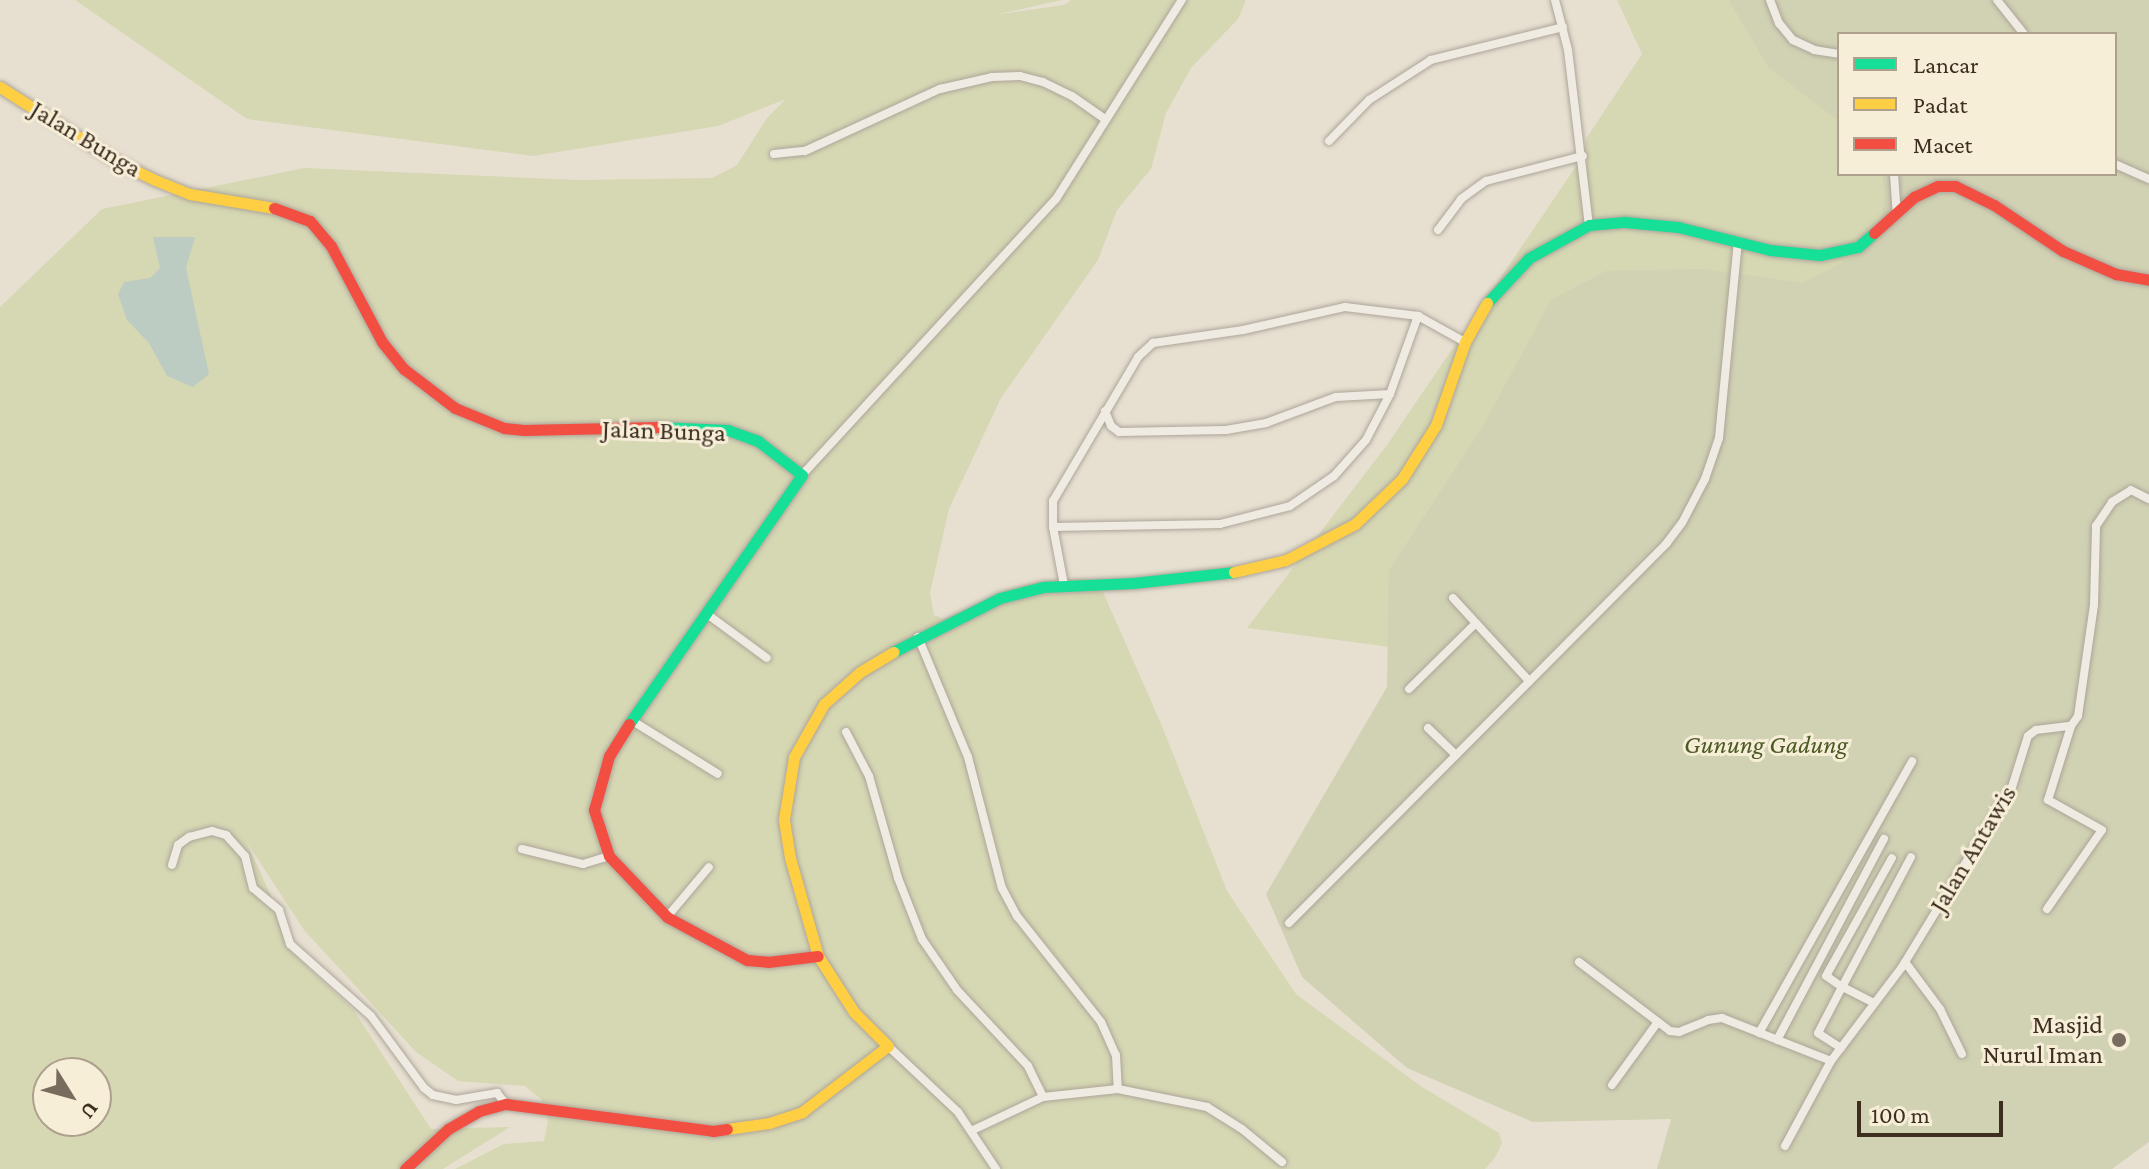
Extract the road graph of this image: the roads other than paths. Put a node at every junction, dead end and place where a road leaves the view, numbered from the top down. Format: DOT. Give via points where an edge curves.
graph roads {
  1 [pos="1182,0"];
  2 [pos="1555,0"];
  3 [pos="1770,0"];
  4 [pos="1997,0"];
  5 [pos="1563,27"];
  6 [pos="2022,32"];
  7 [pos="1837,54"];
  8 [pos="0,87"];
  9 [pos="1105,119"];
  10 [pos="1329,141"];
  11 [pos="774,154"];
  12 [pos="1583,156"];
  13 [pos="2117,165"];
  14 [pos="1894,176"];
  15 [pos="2149,179"];
  16 [pos="1897,213"];
  17 [pos="1589,225"];
  18 [pos="1438,230"];
  19 [pos="1738,241"];
  20 [pos="2149,280"];
  21 [pos="1418,316"];
  22 [pos="1465,342"];
  23 [pos="1390,394"];
  24 [pos="1105,411"];
  25 [pos="802,475"];
  26 [pos="2149,499"];
  27 [pos="1053,527"];
  28 [pos="1064,585"];
  29 [pos="1453,598"];
  30 [pos="707,614"];
  31 [pos="1476,623"];
  32 [pos="918,637"];
  33 [pos="767,658"];
  34 [pos="1529,681"];
  35 [pos="1409,689"];
  36 [pos="631,720"];
  37 [pos="2071,726"];
  38 [pos="1428,728"];
  39 [pos="846,732"];
  40 [pos="1456,755"];
  41 [pos="1912,761"];
  42 [pos="718,774"];
  43 [pos="1884,839"];
  44 [pos="522,849"];
  45 [pos="609,856"];
  46 [pos="1911,857"];
  47 [pos="1892,858"];
  48 [pos="172,865"];
  49 [pos="709,867"];
  50 [pos="2047,909"];
  51 [pos="667,917"];
  52 [pos="1289,923"];
  53 [pos="818,956"];
  54 [pos="1579,962"];
  55 [pos="1905,962"];
  56 [pos="1842,987"];
  57 [pos="1874,1003"];
  58 [pos="1658,1022"];
  59 [pos="1759,1033"];
  60 [pos="1777,1040"];
  61 [pos="888,1046"];
  62 [pos="1841,1048"];
  63 [pos="1962,1054"];
  64 [pos="1831,1061"];
  65 [pos="1612,1085"];
  66 [pos="1118,1089"];
  67 [pos="1043,1097"];
  68 [pos="506,1104"];
  69 [pos="973,1130"];
  70 [pos="1785,1146"];
  71 [pos="1282,1162"];
  72 [pos="405,1169"];
  73 [pos="996,1169"];
  1 -- 9 [label="street"];
  2 -- 5 [label="street"];
  3 -- 7 [label="street" via="1793,40"];
  4 -- 6 [label="street"];
  5 -- 10 [label="street" via="1431,60 1390,83"];
  5 -- 12 [label="street"];
  8 -- 25 [label="street, Jalan Bunga" via="155,180 190,194 261,203 310,221 331,246 394,357 464,413 524,430 728,430 768,447"];
  9 -- 11 [label="street" via="1043,82 992,77 940,89 805,151"];
  9 -- 25 [label="street" via="1047,210"];
  12 -- 17 [label="street"];
  12 -- 18 [label="street" via="1486,181 1461,199"];
  13 -- 15 [label="street"];
  14 -- 16 [label="street"];
  16 -- 19 [label="street" via="1849,250 1820,255"];
  16 -- 20 [label="street" via="1929,189 1955,186 2063,251 2116,274"];
  17 -- 19 [label="street" via="1678,227"];
  17 -- 22 [label="street" via="1508,275"];
  19 -- 34 [label="street" via="1719,438 1695,501 1666,544"];
  21 -- 22 [label="street"];
  21 -- 23 [label="street"];
  21 -- 24 [label="street" via="1345,307 1243,330 1159,341 1138,357"];
  22 -- 28 [label="street" via="1422,450 1376,507 1344,531 1286,560 1242,571"];
  23 -- 24 [label="street" via="1336,397 1266,423 1226,430 1124,433 1111,426"];
  23 -- 27 [label="street" via="1352,458 1290,506 1220,524"];
  24 -- 27 [label="street" via="1057,491"];
  25 -- 30 [label="street"];
  26 -- 37 [label="street" via="2131,490 2112,502 2096,526 2092,615 2078,716"];
  27 -- 28 [label="street"];
  28 -- 32 [label="street" via="1000,598"];
  29 -- 31 [label="street"];
  30 -- 33 [label="street"];
  30 -- 36 [label="street"];
  31 -- 34 [label="street"];
  31 -- 35 [label="street"];
  32 -- 53 [label="street" via="860,672 824,704 794,757 784,819"];
  32 -- 66 [label="street" via="968,757 1002,888 1017,916 1101,1022 1116,1055"];
  34 -- 40 [label="street"];
  36 -- 42 [label="street"];
  36 -- 45 [label="street" via="609,756 594,810"];
  37 -- 50 [label="street" via="2048,800 2102,830"];
  37 -- 55 [label="street, Jalan Antawis" via="2036,730 2028,736 2015,781"];
  38 -- 40 [label="street"];
  39 -- 67 [label="street" via="869,776 922,939 957,990 1028,1066"];
  40 -- 52 [label="street"];
  41 -- 59 [label="street"];
  43 -- 60 [label="street"];
  44 -- 45 [label="street" via="583,864"];
  45 -- 51 [label="street"];
  46 -- 56 [label="street"];
  47 -- 56 [label="street" via="1826,976"];
  48 -- 68 [label="street" via="178,845 189,837 212,831 226,835 245,856 253,888 279,910 290,944 371,1016 424,1088 449,1100 497,1093"];
  49 -- 51 [label="street"];
  51 -- 53 [label="street" via="747,960"];
  53 -- 61 [label="street" via="854,1012"];
  54 -- 58 [label="street"];
  55 -- 57 [label="street, Jalan Antawis"];
  55 -- 63 [label="street" via="1940,1009"];
  56 -- 57 [label="street"];
  56 -- 62 [label="street" via="1817,1030"];
  57 -- 62 [label="street, Jalan Antawis"];
  58 -- 59 [label="street" via="1675,1032 1722,1018"];
  58 -- 65 [label="street"];
  59 -- 60 [label="street"];
  60 -- 64 [label="street"];
  61 -- 68 [label="street" via="802,1112 739,1129 688,1130"];
  61 -- 69 [label="street"];
  62 -- 64 [label="street, Jalan Antawis"];
  64 -- 70 [label="street, Jalan Antawis"];
  66 -- 67 [label="street"];
  66 -- 71 [label="street" via="1207,1107"];
  67 -- 69 [label="street"];
  68 -- 72 [label="street" via="456,1124"];
  69 -- 73 [label="street"];
}
